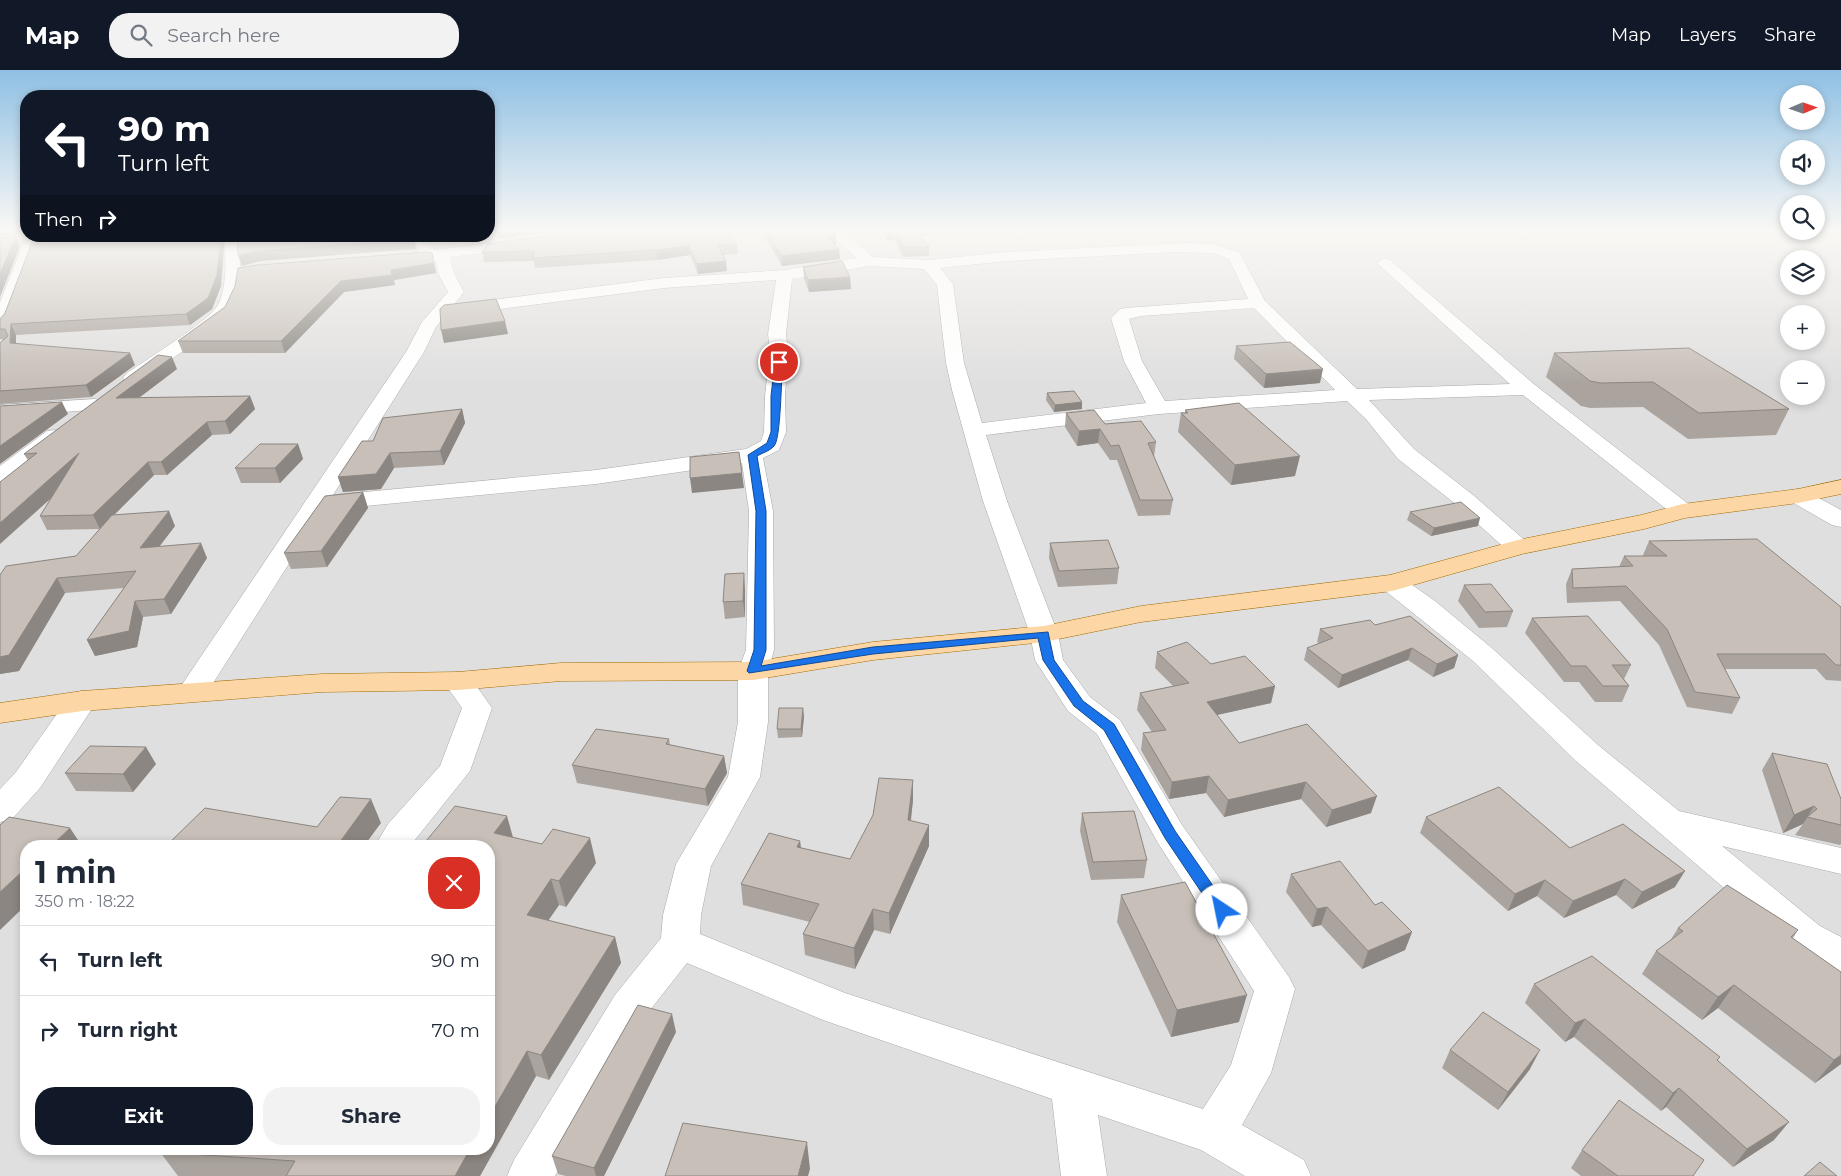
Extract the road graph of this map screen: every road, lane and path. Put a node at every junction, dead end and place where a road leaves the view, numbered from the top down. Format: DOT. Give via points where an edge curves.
graph roads {
  1 [pos="16,281"];
  2 [pos="231,281"];
  3 [pos="450,281"];
  4 [pos="690,281"];
  5 [pos="784,281"];
  6 [pos="942,281"];
  7 [pos="1247,281"];
  8 [pos="1405,281"];
  9 [pos="1258,303"];
  10 [pos="441,311"];
  11 [pos="0,324"];
  12 [pos="1528,389"];
  13 [pos="1351,395"];
  14 [pos="108,396"];
  15 [pos="1159,408"];
  16 [pos="0,411"];
  17 [pos="974,430"];
  18 [pos="752,455"];
  19 [pos="0,477"];
  20 [pos="1841,487"];
  21 [pos="1798,496"];
  22 [pos="316,504"];
  23 [pos="1683,511"];
  24 [pos="1841,520"];
  25 [pos="1518,547"];
  26 [pos="1392,583"];
  27 [pos="1044,634"];
  28 [pos="753,671"];
  29 [pos="458,681"];
  30 [pos="192,692"];
  31 [pos="82,701"];
  32 [pos="0,713"];
  33 [pos="0,810"];
  34 [pos="1670,821"];
  35 [pos="395,840"];
  36 [pos="1841,861"];
  37 [pos="680,943"];
  38 [pos="1841,956"];
  39 [pos="1072,1085"];
  40 [pos="1213,1133"];
  41 [pos="530,1176"];
  42 [pos="1084,1176"];
  43 [pos="1288,1176"];
  1 -- 11 [label="street"];
  2 -- 14 [label="street" via="226,305 221,312"];
  3 -- 10 [label="street" via="456,292"];
  4 -- 10 [label="street"];
  5 -- 18 [label="street" via="777,334 775,432 770,445"];
  6 -- 17 [label="street" via="955,363"];
  7 -- 9 [label="street"];
  8 -- 12 [label="street"];
  9 -- 13 [label="street"];
  9 -- 15 [label="street" via="1141,311 1126,313 1120,318 1133,361"];
  10 -- 22 [label="street" via="428,326 415,352"];
  12 -- 13 [label="street"];
  12 -- 23 [label="street"];
  13 -- 15 [label="street"];
  13 -- 25 [label="street" via="1406,454"];
  14 -- 16 [label="street"];
  14 -- 19 [label="street"];
  15 -- 17 [label="street"];
  17 -- 27 [label="street" via="995,501"];
  18 -- 22 [label="street" via="596,477"];
  18 -- 28 [label="street" via="761,511 760,650"];
  20 -- 21 [label="main road"];
  21 -- 23 [label="main road"];
  21 -- 24 [label="street"];
  22 -- 30 [label="street"];
  23 -- 25 [label="main road"];
  25 -- 26 [label="main road"];
  26 -- 27 [label="main road" via="1141,614"];
  26 -- 34 [label="street" via="1476,649 1587,754"];
  27 -- 28 [label="main road" via="873,651"];
  27 -- 40 [label="street" via="1048,660 1079,704 1109,727 1170,834 1275,990 1250,1073"];
  28 -- 29 [label="main road" via="561,672"];
  28 -- 37 [label="street" via="753,722 744,777 694,864 682,915"];
  29 -- 30 [label="main road" via="322,683"];
  29 -- 35 [label="street" via="477,708 454,771"];
  30 -- 31 [label="main road"];
  31 -- 32 [label="main road"];
  31 -- 33 [label="street" via="28,780"];
  34 -- 36 [label="street"];
  34 -- 38 [label="street" via="1807,937"];
  37 -- 39 [label="street" via="836,1008"];
  37 -- 41 [label="street" via="629,1007"];
  39 -- 40 [label="street"];
  39 -- 42 [label="street"];
  40 -- 43 [label="street"];
}
